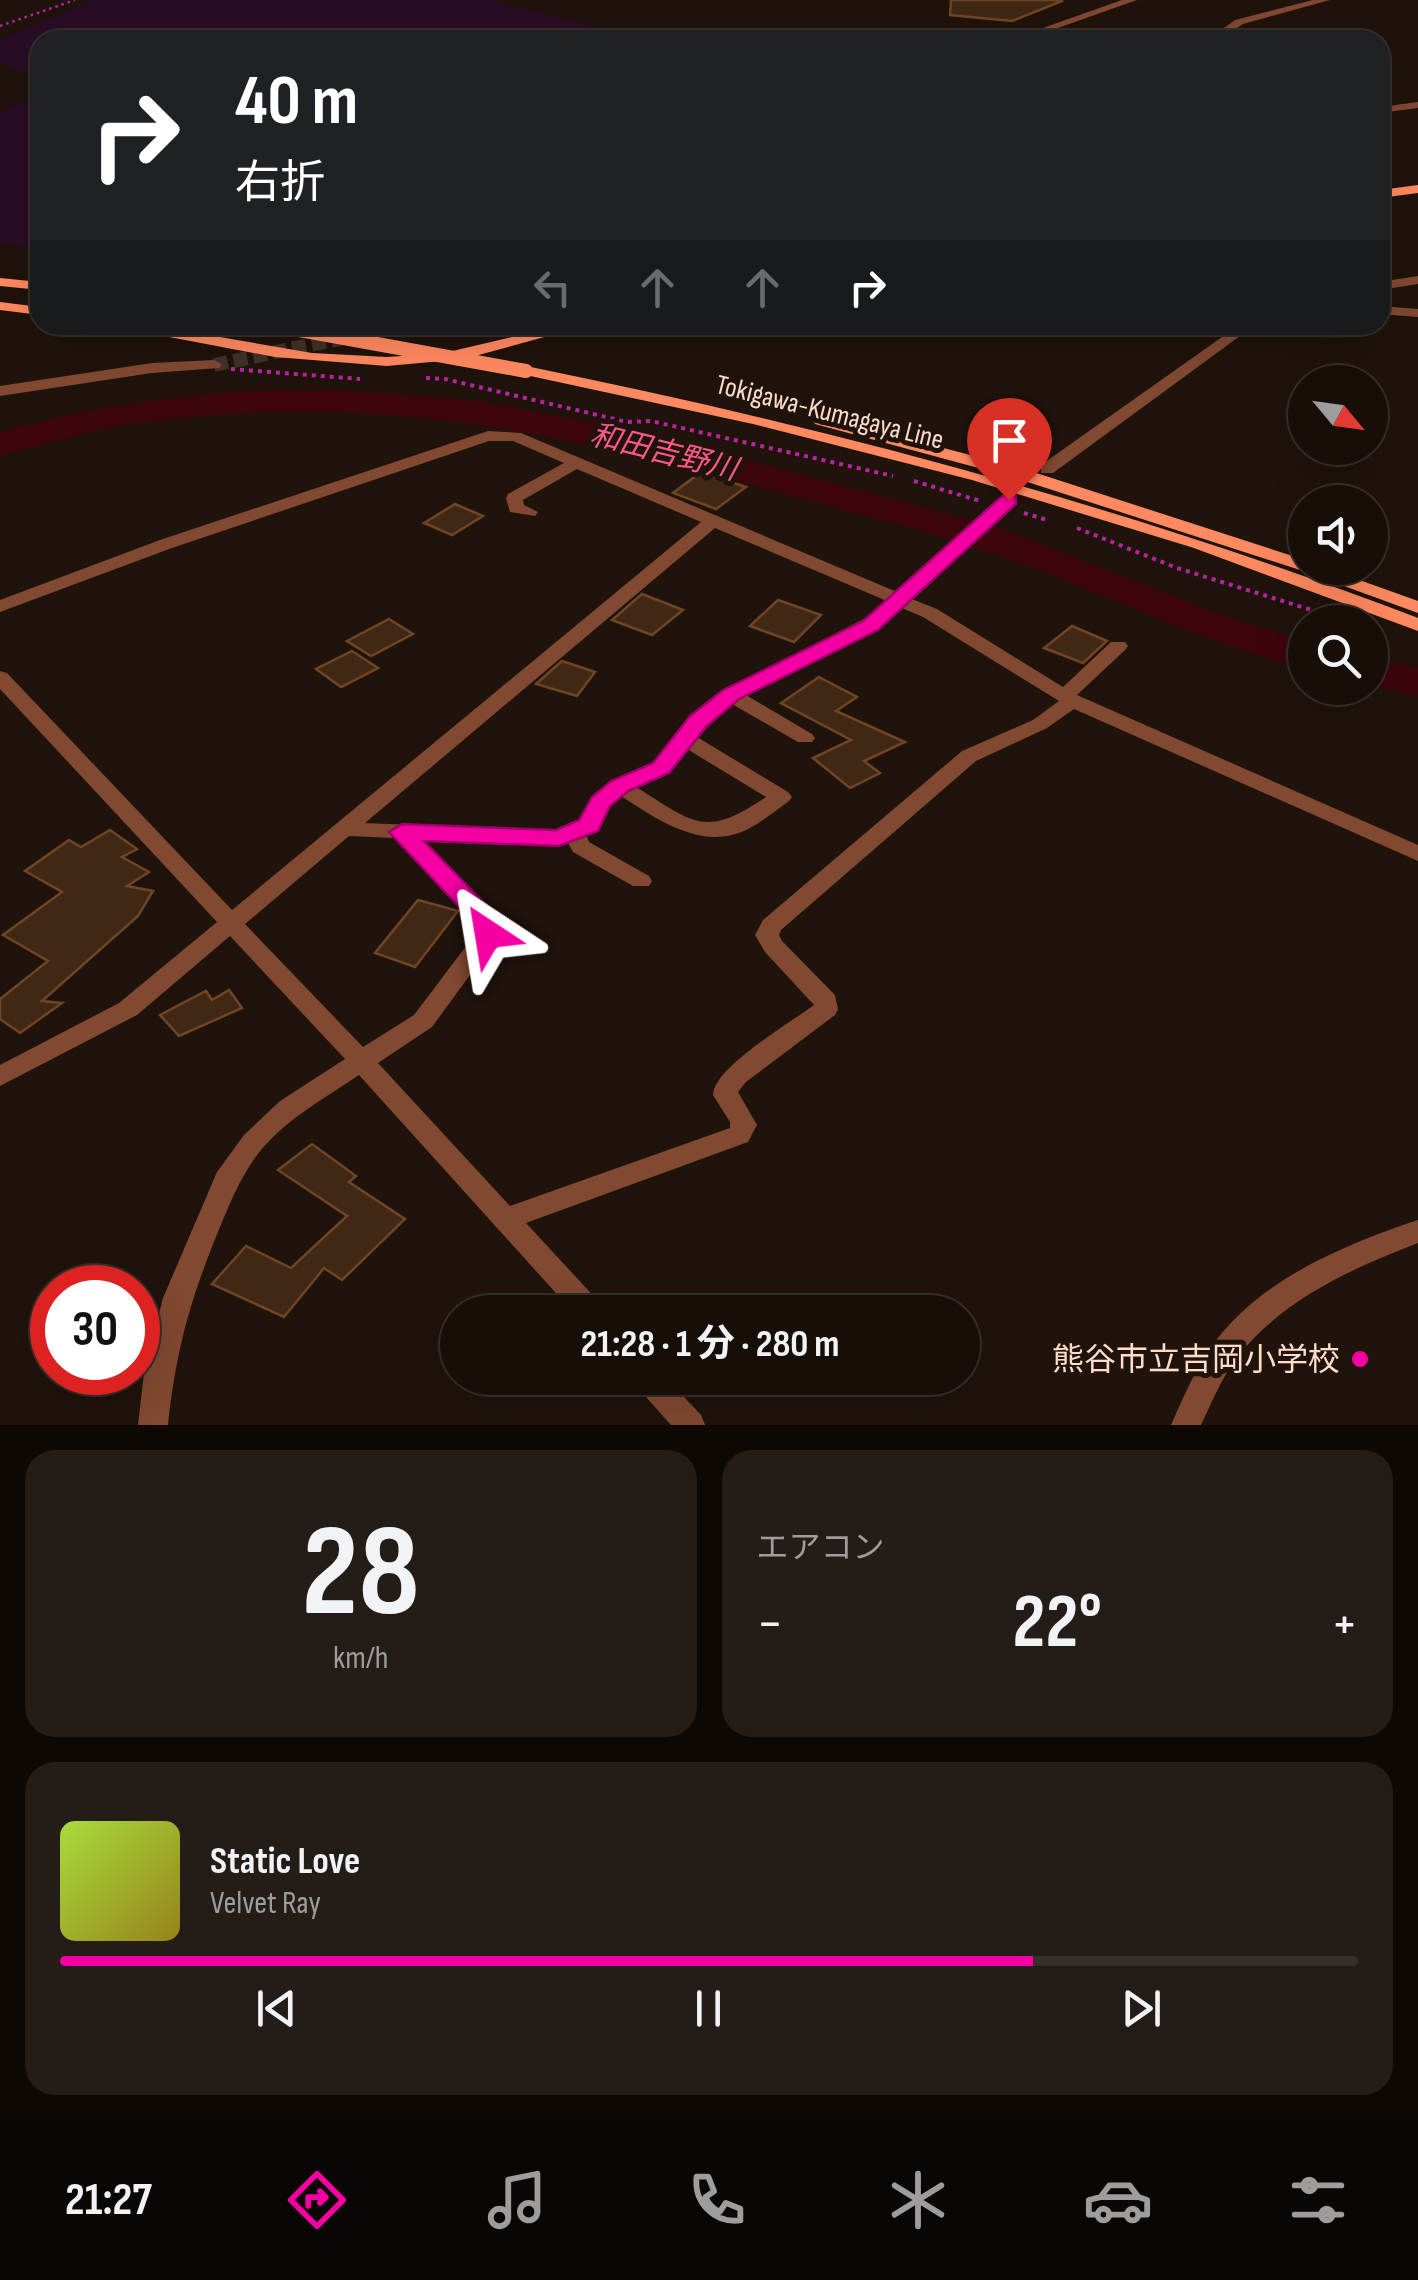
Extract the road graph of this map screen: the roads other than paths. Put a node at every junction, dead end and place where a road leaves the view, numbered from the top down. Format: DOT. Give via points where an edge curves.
graph roads {
  1 [pos="1132,0"];
  2 [pos="1325,0"];
  3 [pos="1044,30"];
  4 [pos="1227,30"];
  5 [pos="1418,105"];
  6 [pos="1390,109"];
  7 [pos="1418,189"];
  8 [pos="1390,193"];
  9 [pos="0,274"];
  10 [pos="30,275"];
  11 [pos="1418,280"];
  12 [pos="0,282"];
  13 [pos="1390,284"];
  14 [pos="30,285"];
  15 [pos="0,294"];
  16 [pos="30,297"];
  17 [pos="0,306"];
  18 [pos="30,310"];
  19 [pos="1390,311"];
  20 [pos="1418,313"];
  21 [pos="182,335"];
  22 [pos="334,335"];
  23 [pos="388,335"];
  24 [pos="539,335"];
  25 [pos="1234,335"];
  26 [pos="214,364"];
  27 [pos="531,366"];
  28 [pos="0,391"];
  29 [pos="576,462"];
  30 [pos="1047,469"];
  31 [pos="1003,508"];
  32 [pos="529,512"];
  33 [pos="714,520"];
  34 [pos="1288,560"];
  35 [pos="1357,585"];
  36 [pos="899,599"];
  37 [pos="0,606"];
  38 [pos="1418,607"];
  39 [pos="1418,625"];
  40 [pos="1118,646"];
  41 [pos="0,677"];
  42 [pos="731,694"];
  43 [pos="1069,698"];
  44 [pos="805,738"];
  45 [pos="685,739"];
  46 [pos="620,786"];
  47 [pos="340,829"];
  48 [pos="402,832"];
  49 [pos="574,834"];
  50 [pos="1418,854"];
  51 [pos="640,881"];
  52 [pos="229,921"];
  53 [pos="360,1060"];
  54 [pos="0,1076"];
  55 [pos="507,1219"];
  56 [pos="1418,1230"];
  57 [pos="575,1295"];
  58 [pos="663,1395"];
  59 [pos="153,1425"];
  60 [pos="690,1425"];
  61 [pos="1186,1425"];
  1 -- 3 [label="street"];
  2 -- 4 [label="street"];
  5 -- 6 [label="street"];
  7 -- 8 [label="main road"];
  9 -- 10 [label="main road"];
  11 -- 13 [label="street"];
  12 -- 14 [label="main road"];
  15 -- 16 [label="main road"];
  17 -- 18 [label="main road"];
  19 -- 20 [label="street"];
  21 -- 24 [label="main road" via="296,356 388,361 441,358"];
  22 -- 27 [label="main road, Tokigawa-Kumagaya Line, bridge"];
  23 -- 27 [label="main road, Tokigawa-Kumagaya Line"];
  25 -- 30 [label="street"];
  26 -- 28 [label="street"];
  27 -- 34 [label="main road, Tokigawa-Kumagaya Line" via="752,404 936,450"];
  27 -- 39 [label="main road, Tokigawa-Kumagaya Line" via="1004,484 1273,570"];
  29 -- 32 [label="street" via="514,498 516,508"];
  29 -- 33 [label="street"];
  29 -- 37 [label="street" via="516,436 488,436"];
  31 -- 36 [label="street"];
  33 -- 36 [label="street"];
  33 -- 47 [label="street"];
  35 -- 38 [label="main road, Tokigawa-Kumagaya Line"];
  36 -- 42 [label="street" via="870,626"];
  36 -- 43 [label="street"];
  40 -- 43 [label="street"];
  41 -- 52 [label="street"];
  42 -- 44 [label="street"];
  42 -- 45 [label="street"];
  43 -- 50 [label="street"];
  43 -- 55 [label="street" via="1040,724 969,756 772,926 767,936 773,946 826,1001 826,1010 724,1090 742,1116 739,1135"];
  45 -- 46 [label="street" via="661,768"];
  45 -- 46 [label="street" via="781,797 735,827 712,831 686,825"];
  46 -- 49 [label="street" via="600,802 589,826"];
  47 -- 48 [label="street"];
  47 -- 52 [label="street"];
  48 -- 49 [label="street"];
  48 -- 53 [label="street" via="488,922 488,934 423,1021"];
  49 -- 51 [label="street" via="580,847"];
  52 -- 53 [label="street"];
  52 -- 54 [label="street" via="128,1009"];
  53 -- 55 [label="street"];
  53 -- 59 [label="street" via="289,1108 226,1180 178,1298"];
  55 -- 57 [label="street"];
  56 -- 61 [label="street" via="1342,1263 1256,1316 1221,1356"];
  58 -- 60 [label="street"];
}
